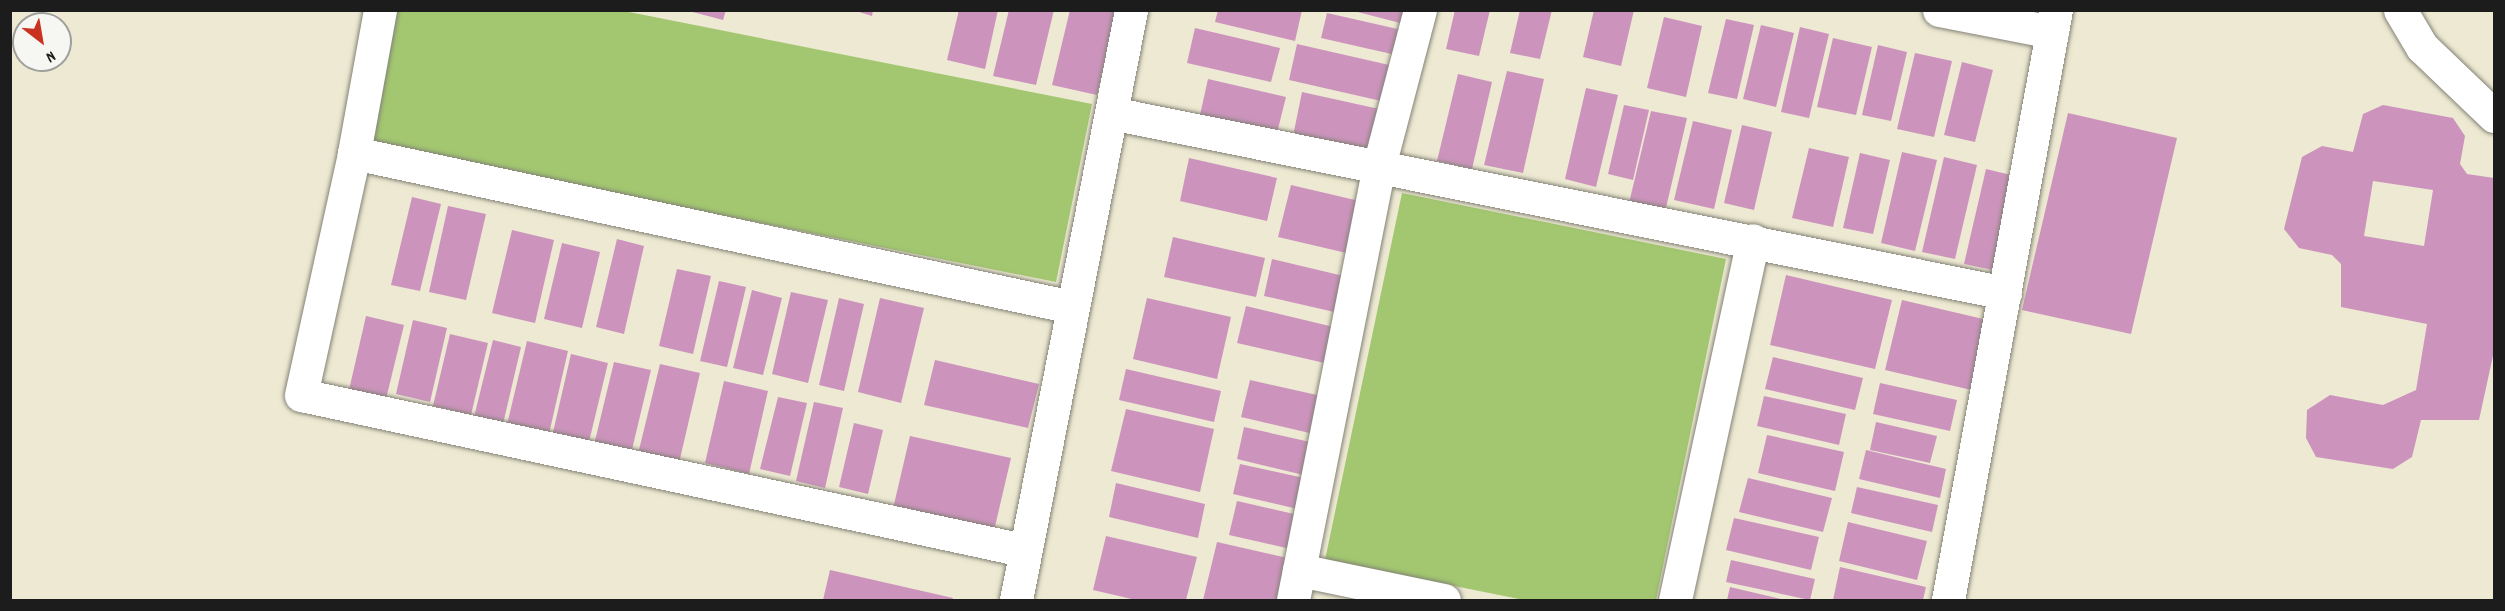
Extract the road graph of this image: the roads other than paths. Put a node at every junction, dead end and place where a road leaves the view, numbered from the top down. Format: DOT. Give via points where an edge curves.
graph roads {
  1 [pos="380,10"];
  2 [pos="1131,10"];
  3 [pos="1420,10"];
  4 [pos="1939,10"];
  5 [pos="2400,10"];
  6 [pos="2054,21"];
  7 [pos="1111,113"];
  8 [pos="2494,116"];
  9 [pos="354,153"];
  10 [pos="1379,166"];
  11 [pos="1753,240"];
  12 [pos="2005,293"];
  13 [pos="1072,307"];
  14 [pos="1023,550"];
  15 [pos="1296,585"];
  16 [pos="1016,600"];
  17 [pos="1444,600"];
  18 [pos="1675,600"];
  19 [pos="1948,600"];
  1 -- 9 [label="street"];
  2 -- 7 [label="street"];
  3 -- 10 [label="street"];
  4 -- 6 [label="street"];
  5 -- 8 [label="street" via="2422,47"];
  6 -- 12 [label="street"];
  7 -- 10 [label="street"];
  7 -- 13 [label="street"];
  9 -- 13 [label="street"];
  9 -- 14 [label="street" via="301,395"];
  10 -- 11 [label="street"];
  10 -- 15 [label="street"];
  11 -- 12 [label="street"];
  11 -- 18 [label="street"];
  12 -- 19 [label="street"];
  13 -- 14 [label="street"];
  14 -- 16 [label="street"];
  15 -- 17 [label="street"];
}
